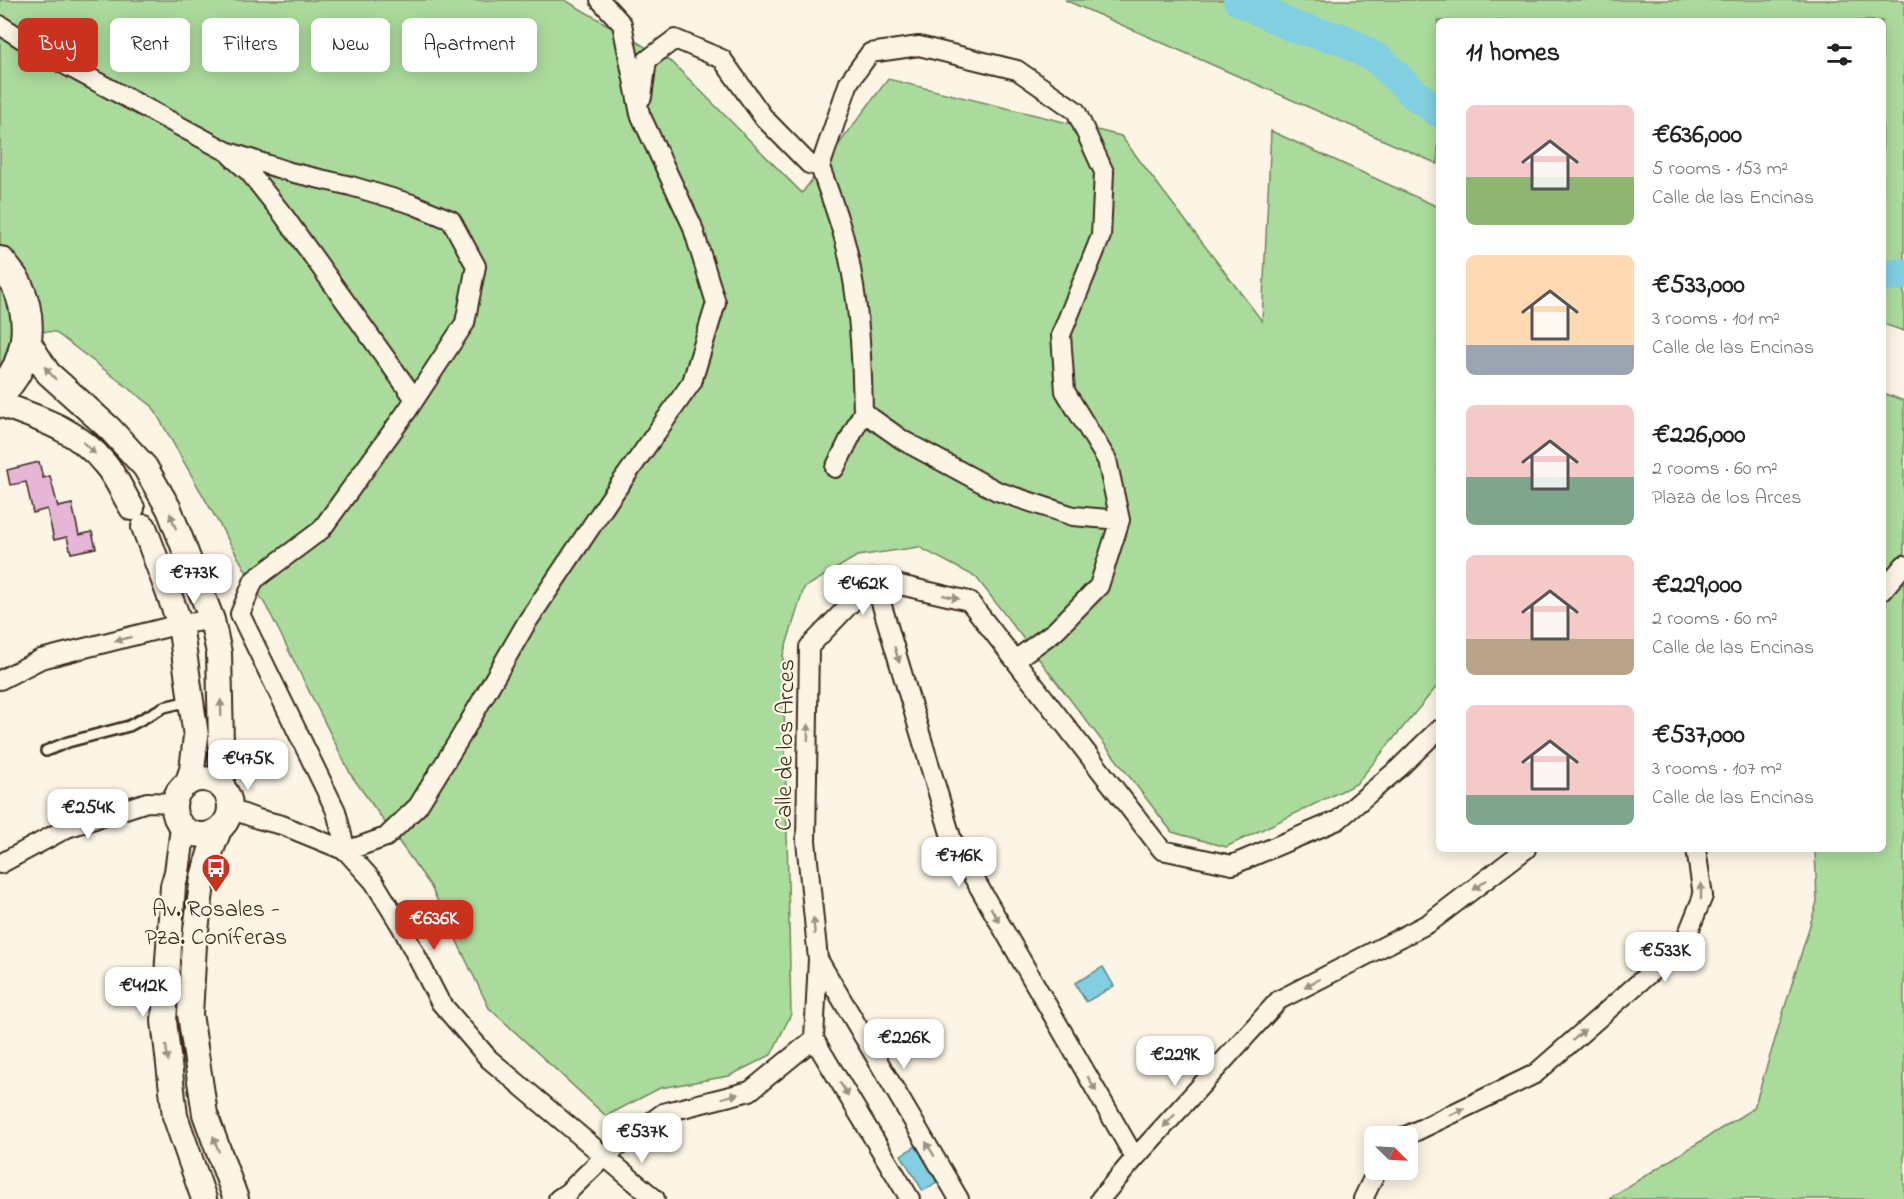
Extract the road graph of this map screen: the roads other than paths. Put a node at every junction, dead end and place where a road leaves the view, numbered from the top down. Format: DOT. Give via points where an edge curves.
graph roads {
  1 [pos="600,0"];
  2 [pos="0,25"];
  3 [pos="640,114"];
  4 [pos="226,152"];
  5 [pos="820,167"];
  6 [pos="0,262"];
  7 [pos="27,340"];
  8 [pos="0,392"];
  9 [pos="415,399"];
  10 [pos="0,404"];
  11 [pos="863,412"];
  12 [pos="835,468"];
  13 [pos="1120,520"];
  14 [pos="1904,566"];
  15 [pos="874,579"];
  16 [pos="1886,586"];
  17 [pos="212,620"];
  18 [pos="180,624"];
  19 [pos="1015,660"];
  20 [pos="0,680"];
  21 [pos="191,700"];
  22 [pos="1436,732"];
  23 [pos="46,751"];
  24 [pos="181,794"];
  25 [pos="224,809"];
  26 [pos="183,828"];
  27 [pos="346,851"];
  28 [pos="1522,852"];
  29 [pos="1696,852"];
  30 [pos="0,864"];
  31 [pos="818,959"];
  32 [pos="814,1039"];
  33 [pos="1418,1130"];
  34 [pos="605,1156"];
  35 [pos="1135,1158"];
  36 [pos="1372,1180"];
  37 [pos="204,1199"];
  38 [pos="237,1199"];
  39 [pos="558,1199"];
  40 [pos="655,1199"];
  41 [pos="910,1199"];
  42 [pos="959,1199"];
  43 [pos="1100,1199"];
  44 [pos="1363,1199"];
  1 -- 3 [label="street" via="622,24"];
  2 -- 4 [label="street" via="47,55"];
  3 -- 5 [label="street" via="647,60 675,39 722,59 764,118 809,164"];
  3 -- 27 [label="street" via="692,225 716,303 692,382 527,622 418,806 386,837"];
  4 -- 9 [label="street" via="249,172 284,216"];
  4 -- 9 [label="street" via="412,204 451,220 476,266 465,323"];
  5 -- 11 [label="street" via="851,267 862,345"];
  5 -- 13 [label="street" via="849,82 870,53 919,46 1017,70 1076,111 1104,172 1101,236 1061,335 1065,391 1107,460"];
  6 -- 7 [label="main road" via="16,283 26,311"];
  7 -- 8 [label="main road" via="20,363"];
  17 -- 7 [label="street, one-way" via="169,510 145,467 48,373"];
  9 -- 27 [label="street" via="321,530 254,580 240,614 336,811"];
  10 -- 18 [label="street, one-way" via="53,423 106,464 138,518"];
  11 -- 12 [label="street"];
  11 -- 13 [label="street" via="904,441 997,491 1073,516"];
  13 -- 19 [label="street" via="1099,586 1055,631"];
  14 -- 16 [label="street"];
  15 -- 19 [label="street, one-way" via="969,601"];
  31 -- 15 [label="street, Calle de los Arces, one-way" via="806,841 808,647"];
  15 -- 35 [label="street, one-way" via="952,840"];
  17 -- 18 [label="street"];
  25 -- 17 [label="street, one-way" via="219,653"];
  18 -- 20 [label="street, one-way" via="41,660"];
  18 -- 21 [label="street"];
  19 -- 22 [label="street" via="1162,850 1232,865 1338,820"];
  21 -- 23 [label="lane" via="164,707 129,726"];
  21 -- 24 [label="street" via="196,736 192,770"];
  24 -- 25 [label="street" via="197,780 207,780"];
  24 -- 26 [label="street" via="175,812"];
  24 -- 30 [label="street" via="67,828"];
  25 -- 26 [label="street" via="207,835"];
  25 -- 27 [label="street" via="282,825"];
  38 -- 25 [label="street, one-way" via="205,1114 190,1014 203,877"];
  26 -- 37 [label="street, one-way" via="173,886 164,1021 175,1116"];
  27 -- 34 [label="street" via="374,882 440,1002 489,1059"];
  28 -- 35 [label="street, one-way" via="1429,923 1279,1000"];
  33 -- 29 [label="street, one-way" via="1535,1074 1684,943 1703,896"];
  31 -- 32 [label="street, Calle de los Arces"];
  42 -- 31 [label="street, one-way"];
  34 -- 32 [label="street, one-way" via="663,1113 750,1091"];
  32 -- 41 [label="street, one-way"];
  34 -- 39 [label="street"];
  34 -- 40 [label="street"];
  35 -- 43 [label="street"];
  36 -- 44 [label="street"];
}
